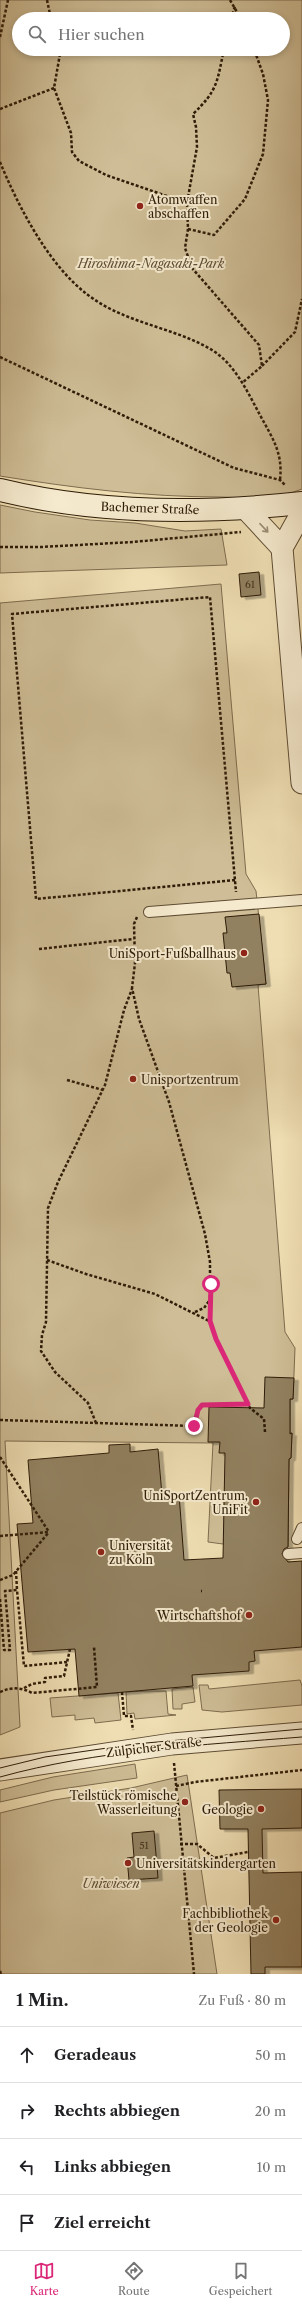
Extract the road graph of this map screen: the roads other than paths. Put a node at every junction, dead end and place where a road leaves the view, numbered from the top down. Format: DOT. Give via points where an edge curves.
graph roads {
  1 [pos="0,490"];
  2 [pos="296,495"];
  3 [pos="245,508"];
  4 [pos="302,512"];
  5 [pos="282,548"];
  6 [pos="302,784"];
  7 [pos="302,900"];
  8 [pos="149,912"];
  9 [pos="302,1528"];
  10 [pos="297,1539"];
  11 [pos="288,1554"];
  12 [pos="302,1554"];
  13 [pos="302,1733"];
  14 [pos="3,1772"];
  1 -- 3 [label="main road, Bachemer Straße" via="85,506 189,511"];
  2 -- 3 [label="main road, Bachemer Straße"];
  3 -- 5 [label="street, one-way"];
  4 -- 5 [label="street"];
  5 -- 6 [label="street"];
  7 -- 8 [label="lane"];
  9 -- 10 [label="lane"];
  11 -- 12 [label="lane"];
  13 -- 14 [label="street, Zülpicher Straße" via="172,1744"];
}
